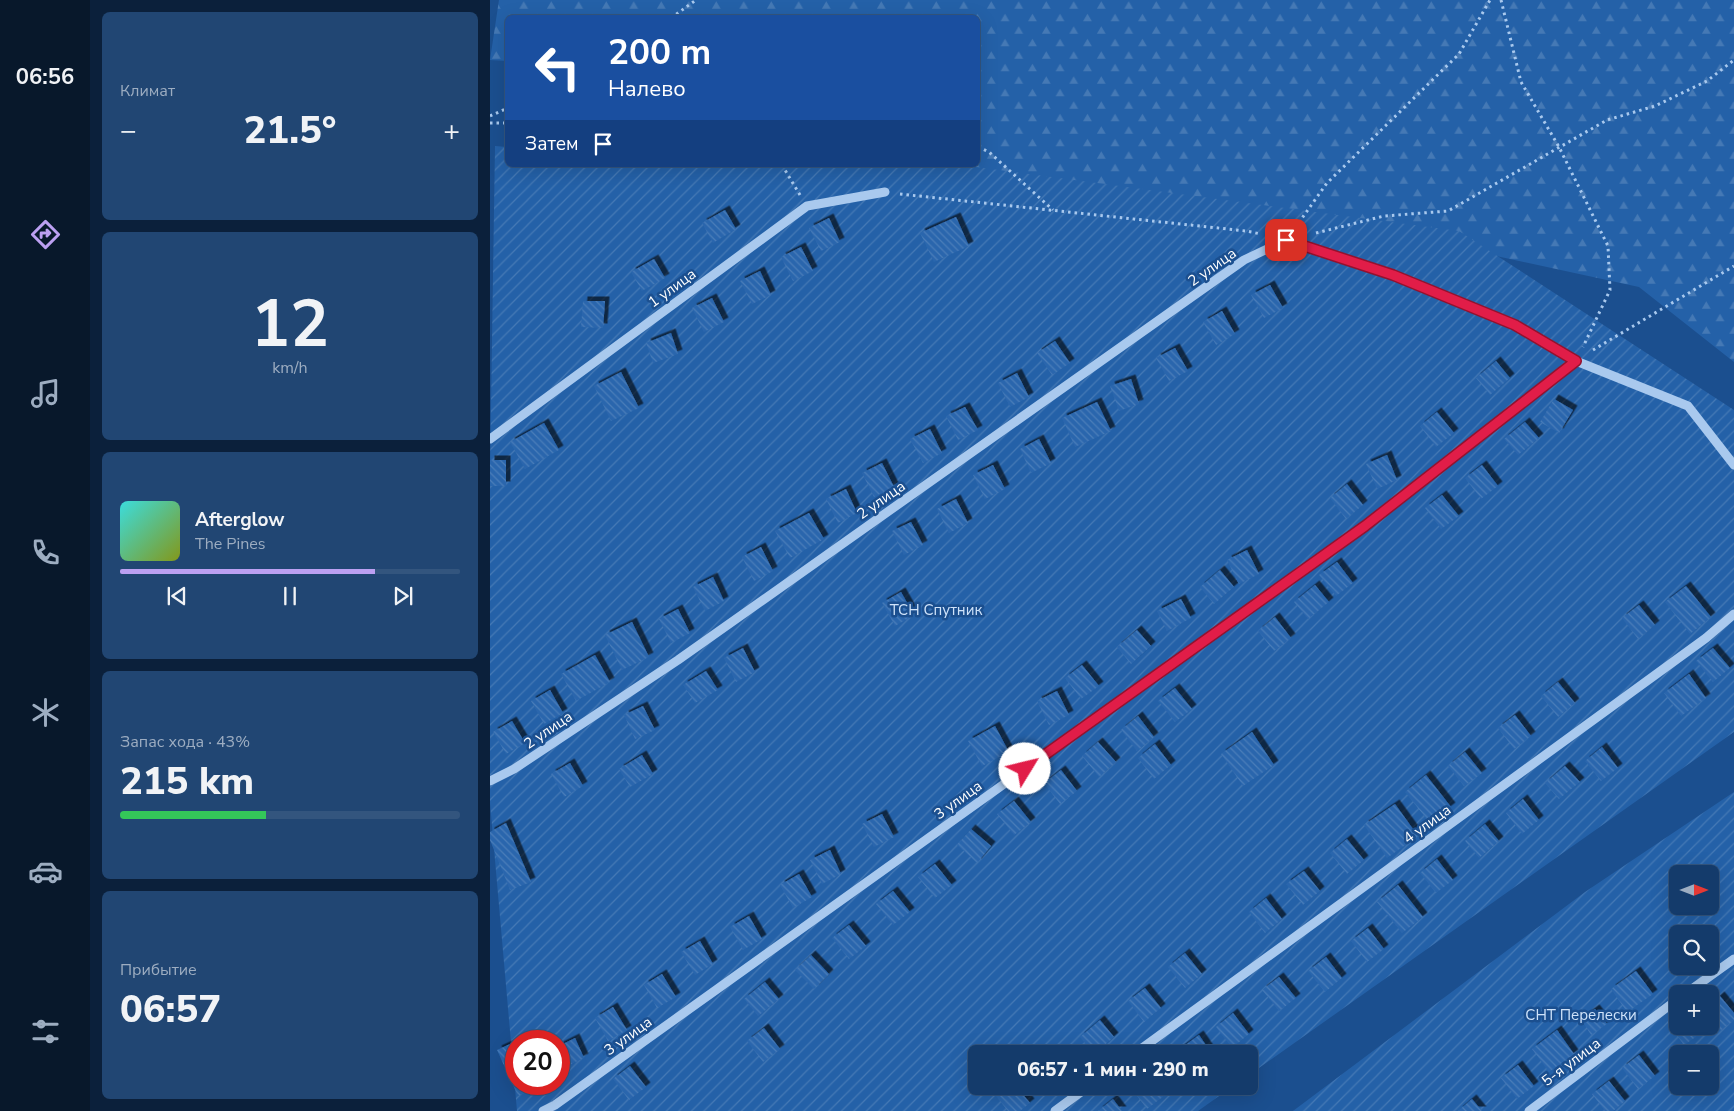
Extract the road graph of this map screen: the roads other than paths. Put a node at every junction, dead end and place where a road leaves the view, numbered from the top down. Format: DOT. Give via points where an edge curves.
graph roads {
  1 [pos="885,192"];
  2 [pos="1576,361"];
  3 [pos="490,439"];
  4 [pos="1734,465"];
  5 [pos="1734,614"];
  6 [pos="490,781"];
  7 [pos="1734,959"];
  8 [pos="1698,985"];
  9 [pos="1669,1006"];
  10 [pos="1146,1045"];
  11 [pos="1077,1095"];
  12 [pos="542,1111"];
  13 [pos="1055,1111"];
  14 [pos="1529,1111"];
  1 -- 3 [label="lane, 1 улица" via="807,206"];
  2 -- 4 [label="lane" via="1688,406"];
  2 -- 6 [label="lane, 2 улица" via="1515,325 1393,275 1286,240 1244,260 678,660 514,769"];
  2 -- 12 [label="lane, 3 улица" via="1357,532 555,1106"];
  5 -- 10 [label="lane, 4 улица" via="1698,644"];
  7 -- 8 [label="lane"];
  9 -- 14 [label="lane, 5-я улица"];
  11 -- 13 [label="lane"];
}
